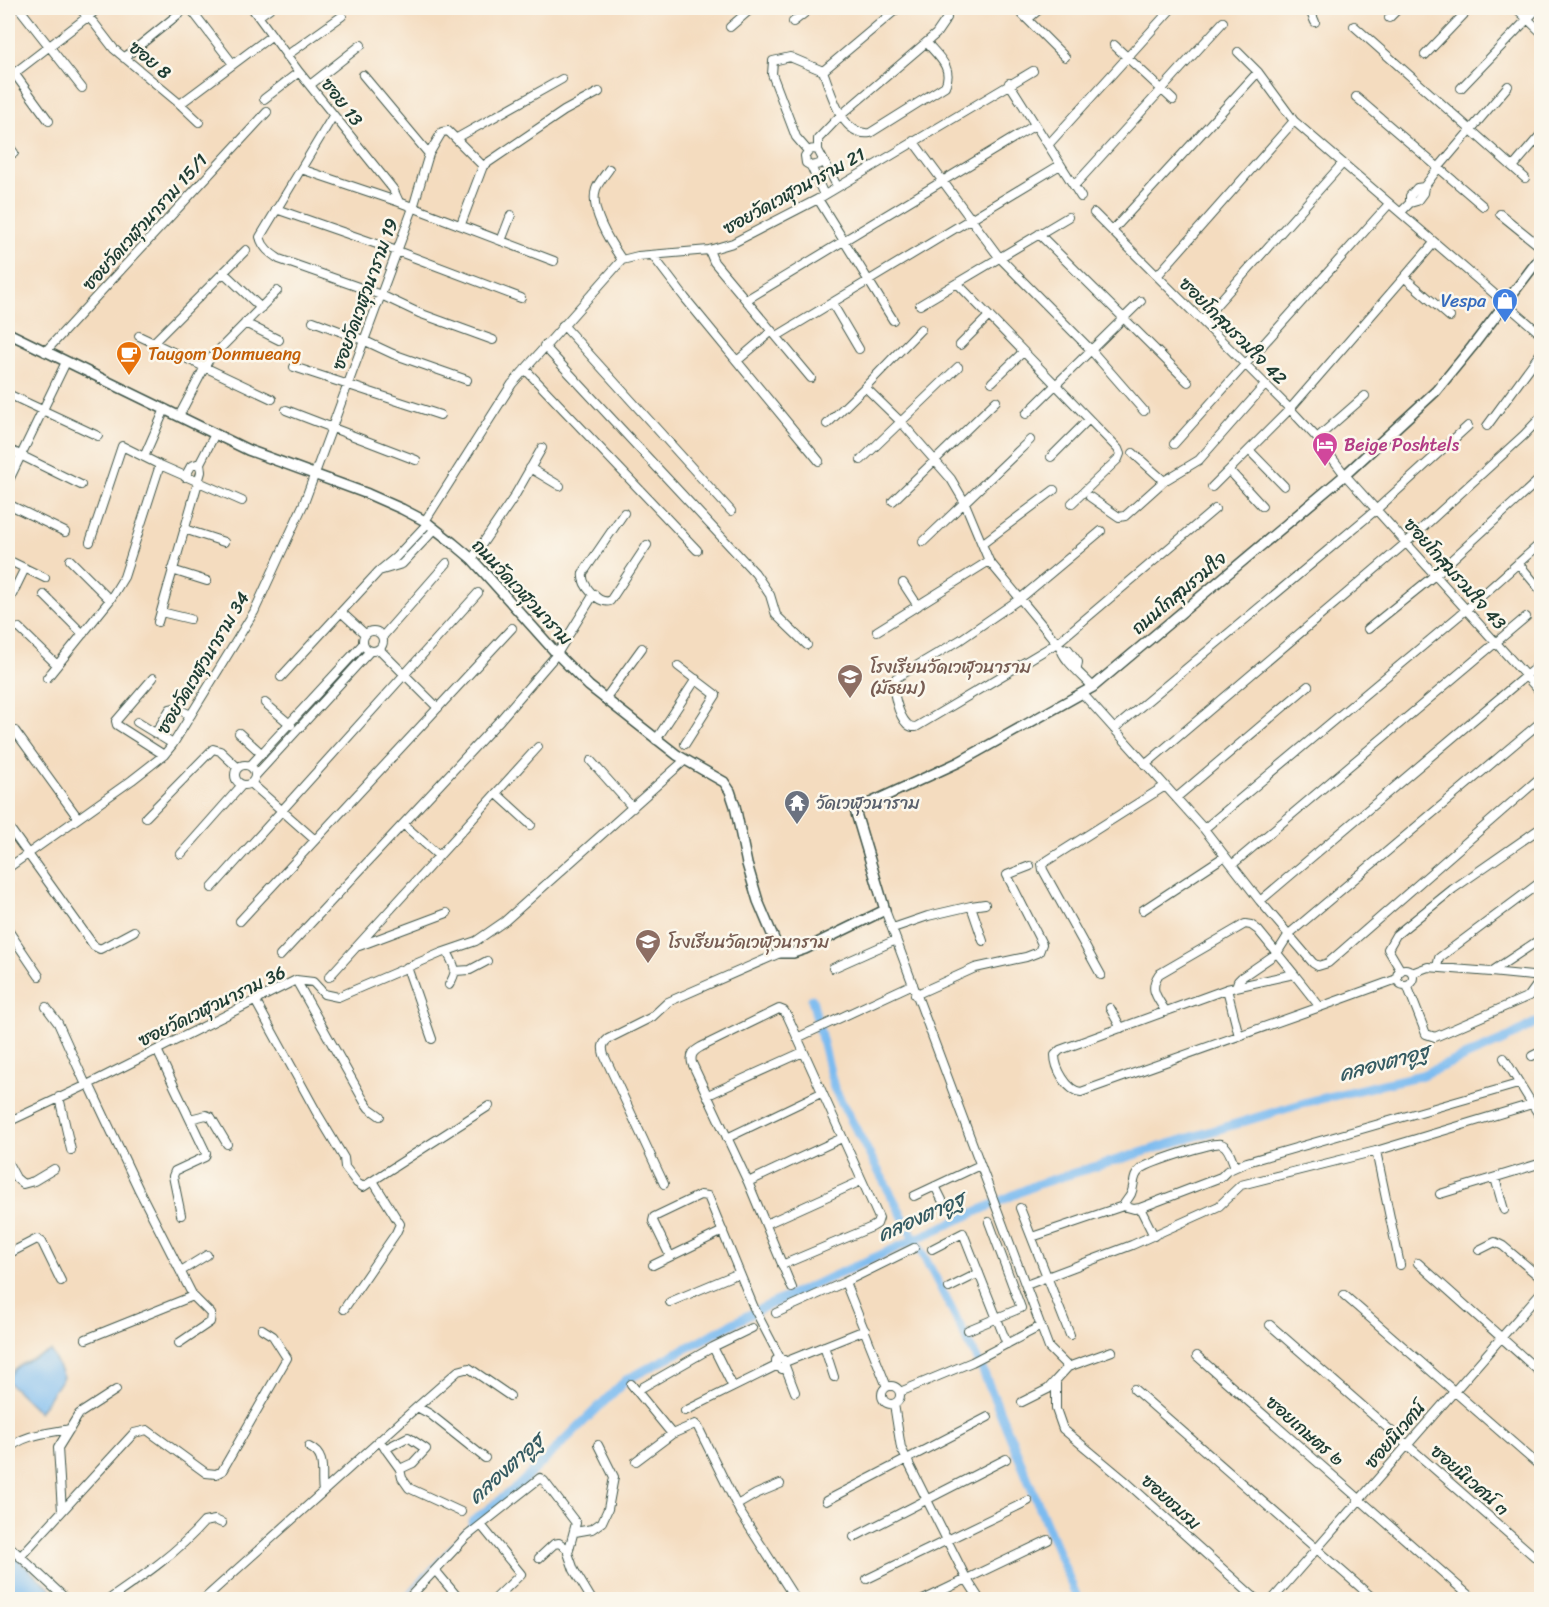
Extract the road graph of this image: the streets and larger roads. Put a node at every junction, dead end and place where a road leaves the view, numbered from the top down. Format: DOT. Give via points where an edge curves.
graph roads {
  1 [pos="19,8"];
  2 [pos="80,8"];
  3 [pos="99,8"];
  4 [pos="188,8"];
  5 [pos="252,8"];
  6 [pos="270,8"];
  7 [pos="752,8"];
  8 [pos="811,8"];
  9 [pos="898,8"];
  10 [pos="942,8"];
  11 [pos="1016,8"];
  12 [pos="1041,8"];
  13 [pos="1172,8"];
  14 [pos="1309,8"];
  15 [pos="1399,8"];
  16 [pos="1470,8"];
  17 [pos="1516,8"];
  18 [pos="1538,8"];
  19 [pos="87,16"];
  20 [pos="259,16"];
  21 [pos="342,16"];
  22 [pos="1389,18"];
  23 [pos="1028,19"];
  24 [pos="1528,19"];
  25 [pos="794,22"];
  26 [pos="1223,22"];
  27 [pos="1315,22"];
  28 [pos="1354,26"];
  29 [pos="729,27"];
  30 [pos="1542,33"];
  31 [pos="271,36"];
  32 [pos="927,43"];
  33 [pos="361,45"];
  34 [pos="1114,45"];
  35 [pos="48,47"];
  36 [pos="1238,52"];
  37 [pos="1425,55"];
  38 [pos="286,56"];
  39 [pos="1065,57"];
  40 [pos="1126,57"];
  41 [pos="124,58"];
  42 [pos="233,64"];
  43 [pos="823,71"];
  44 [pos="1033,71"];
  45 [pos="298,72"];
  46 [pos="1258,72"];
  47 [pos="363,75"];
  48 [pos="11,76"];
  49 [pos="562,79"];
  50 [pos="1009,83"];
  51 [pos="310,85"];
  52 [pos="1508,86"];
  53 [pos="81,88"];
  54 [pos="1461,88"];
  55 [pos="1162,90"];
  56 [pos="599,92"];
  57 [pos="1356,97"];
  58 [pos="264,99"];
  59 [pos="1173,100"];
  60 [pos="180,104"];
  61 [pos="267,112"];
  62 [pos="333,116"];
  63 [pos="840,116"];
  64 [pos="49,121"];
  65 [pos="1294,121"];
  66 [pos="199,122"];
  67 [pos="1035,125"];
  68 [pos="1470,130"];
  69 [pos="1542,133"];
  70 [pos="457,138"];
  71 [pos="913,141"];
  72 [pos="8,145"];
  73 [pos="1048,146"];
  74 [pos="818,150"];
  75 [pos="808,151"];
  76 [pos="14,153"];
  77 [pos="429,154"];
  78 [pos="822,160"];
  79 [pos="1342,164"];
  80 [pos="1060,165"];
  81 [pos="483,166"];
  82 [pos="811,166"];
  83 [pos="1439,167"];
  84 [pos="1513,167"];
  85 [pos="301,169"];
  86 [pos="609,169"];
  87 [pos="1525,178"];
  88 [pos="943,181"];
  89 [pos="837,186"];
  90 [pos="1074,186"];
  91 [pos="821,197"];
  92 [pos="1081,197"];
  93 [pos="399,202"];
  94 [pos="1389,204"];
  95 [pos="1483,206"];
  96 [pos="413,208"];
  97 [pos="276,209"];
  98 [pos="1401,212"];
  99 [pos="1094,213"];
  100 [pos="1500,214"];
  101 [pos="511,215"];
  102 [pos="1068,217"];
  103 [pos="971,219"];
  104 [pos="461,224"];
  105 [pos="1112,231"];
  106 [pos="1040,234"];
  107 [pos="844,240"];
  108 [pos="501,241"];
  109 [pos="1434,243"];
  110 [pos="1542,248"];
  111 [pos="246,250"];
  112 [pos="397,250"];
  113 [pos="708,250"];
  114 [pos="653,255"];
  115 [pos="1542,255"];
  116 [pos="999,257"];
  117 [pos="622,260"];
  118 [pos="554,261"];
  119 [pos="223,272"];
  120 [pos="1157,276"];
  121 [pos="1404,278"];
  122 [pos="869,280"];
  123 [pos="957,283"];
  124 [pos="277,291"];
  125 [pos="381,295"];
  126 [pos="521,298"];
  127 [pos="746,300"];
  128 [pos="1141,301"];
  129 [pos="832,303"];
  130 [pos="1504,304"];
  131 [pos="920,305"];
  132 [pos="261,308"];
  133 [pos="989,316"];
  134 [pos="1450,317"];
  135 [pos="1122,318"];
  136 [pos="893,320"];
  137 [pos="313,321"];
  138 [pos="1202,321"];
  139 [pos="245,323"];
  140 [pos="563,325"];
  141 [pos="921,329"];
  142 [pos="8,333"];
  143 [pos="775,333"];
  144 [pos="1542,335"];
  145 [pos="139,336"];
  146 [pos="279,340"];
  147 [pos="363,340"];
  148 [pos="493,340"];
  149 [pos="153,343"];
  150 [pos="960,345"];
  151 [pos="544,346"];
  152 [pos="859,349"];
  153 [pos="1090,349"];
  154 [pos="1542,351"];
  155 [pos="45,352"];
  156 [pos="1023,352"];
  157 [pos="66,362"];
  158 [pos="737,362"];
  159 [pos="1246,366"];
  160 [pos="294,367"];
  161 [pos="958,367"];
  162 [pos="204,368"];
  163 [pos="525,369"];
  164 [pos="811,378"];
  165 [pos="467,380"];
  166 [pos="993,381"];
  167 [pos="1188,382"];
  168 [pos="348,384"];
  169 [pos="1056,384"];
  170 [pos="1265,385"];
  171 [pos="865,387"];
  172 [pos="8,394"];
  173 [pos="1365,396"];
  174 [pos="272,399"];
  175 [pos="996,401"];
  176 [pos="165,409"];
  177 [pos="1290,409"];
  178 [pos="286,410"];
  179 [pos="42,411"];
  180 [pos="1144,411"];
  181 [pos="1026,414"];
  182 [pos="440,415"];
  183 [pos="179,416"];
  184 [pos="1542,416"];
  185 [pos="1089,419"];
  186 [pos="902,423"];
  187 [pos="827,424"];
  188 [pos="1468,426"];
  189 [pos="1487,426"];
  190 [pos="333,429"];
  191 [pos="215,434"];
  192 [pos="98,436"];
  193 [pos="1317,438"];
  194 [pos="1030,440"];
  195 [pos="1174,444"];
  196 [pos="542,448"];
  197 [pos="8,449"];
  198 [pos="1249,450"];
  199 [pos="1133,453"];
  200 [pos="22,456"];
  201 [pos="144,457"];
  202 [pos="1051,458"];
  203 [pos="416,460"];
  204 [pos="861,460"];
  205 [pos="936,461"];
  206 [pos="819,462"];
  207 [pos="200,463"];
  208 [pos="160,465"];
  209 [pos="530,468"];
  210 [pos="1229,470"];
  211 [pos="316,474"];
  212 [pos="1345,474"];
  213 [pos="185,477"];
  214 [pos="1542,477"];
  215 [pos="1164,481"];
  216 [pos="8,482"];
  217 [pos="197,482"];
  218 [pos="81,485"];
  219 [pos="560,486"];
  220 [pos="1284,486"];
  221 [pos="1212,487"];
  222 [pos="1054,490"];
  223 [pos="1090,497"];
  224 [pos="242,501"];
  225 [pos="893,501"];
  226 [pos="964,501"];
  227 [pos="1072,503"];
  228 [pos="8,504"];
  229 [pos="1262,506"];
  230 [pos="1215,509"];
  231 [pos="1377,509"];
  232 [pos="731,511"];
  233 [pos="624,513"];
  234 [pos="429,524"];
  235 [pos="184,529"];
  236 [pos="1101,531"];
  237 [pos="65,532"];
  238 [pos="90,542"];
  239 [pos="224,542"];
  240 [pos="923,542"];
  241 [pos="1407,542"];
  242 [pos="1542,542"];
  243 [pos="982,544"];
  244 [pos="646,545"];
  245 [pos="697,550"];
  246 [pos="472,559"];
  247 [pos="8,560"];
  248 [pos="70,560"];
  249 [pos="989,561"];
  250 [pos="447,563"];
  251 [pos="1518,563"];
  252 [pos="25,568"];
  253 [pos="172,570"];
  254 [pos="1435,575"];
  255 [pos="45,578"];
  256 [pos="207,581"];
  257 [pos="903,583"];
  258 [pos="1542,592"];
  259 [pos="477,593"];
  260 [pos="594,594"];
  261 [pos="44,595"];
  262 [pos="1021,598"];
  263 [pos="110,600"];
  264 [pos="8,603"];
  265 [pos="918,606"];
  266 [pos="1467,609"];
  267 [pos="161,612"];
  268 [pos="341,612"];
  269 [pos="1526,617"];
  270 [pos="190,619"];
  271 [pos="158,622"];
  272 [pos="19,627"];
  273 [pos="512,628"];
  274 [pos="1368,629"];
  275 [pos="877,631"];
  276 [pos="83,634"];
  277 [pos="364,634"];
  278 [pos="382,636"];
  279 [pos="1496,643"];
  280 [pos="363,644"];
  281 [pos="807,645"];
  282 [pos="1059,645"];
  283 [pos="642,648"];
  284 [pos="379,649"];
  285 [pos="370,651"];
  286 [pos="557,654"];
  287 [pos="1542,662"];
  288 [pos="57,665"];
  289 [pos="678,666"];
  290 [pos="404,675"];
  291 [pos="1526,676"];
  292 [pos="281,677"];
  293 [pos="47,678"];
  294 [pos="153,678"];
  295 [pos="696,679"];
  296 [pos="1308,686"];
  297 [pos="1093,687"];
  298 [pos="1082,693"];
  299 [pos="1542,694"];
  300 [pos="605,699"];
  301 [pos="265,703"];
  302 [pos="438,708"];
  303 [pos="191,715"];
  304 [pos="1542,721"];
  305 [pos="137,722"];
  306 [pos="289,723"];
  307 [pos="1114,729"];
  308 [pos="15,730"];
  309 [pos="297,730"];
  310 [pos="239,733"];
  311 [pos="156,734"];
  312 [pos="656,740"];
  313 [pos="173,744"];
  314 [pos="684,744"];
  315 [pos="538,747"];
  316 [pos="262,754"];
  317 [pos="164,755"];
  318 [pos="684,760"];
  319 [pos="591,761"];
  320 [pos="1145,765"];
  321 [pos="250,766"];
  322 [pos="238,768"];
  323 [pos="256,775"];
  324 [pos="1542,776"];
  325 [pos="252,784"];
  326 [pos="242,785"];
  327 [pos="1165,786"];
  328 [pos="496,793"];
  329 [pos="1176,798"];
  330 [pos="633,807"];
  331 [pos="282,810"];
  332 [pos="146,817"];
  333 [pos="78,818"];
  334 [pos="403,824"];
  335 [pos="531,825"];
  336 [pos="8,826"];
  337 [pos="1542,826"];
  338 [pos="1204,829"];
  339 [pos="315,840"];
  340 [pos="27,854"];
  341 [pos="181,854"];
  342 [pos="439,856"];
  343 [pos="1225,856"];
  344 [pos="1233,864"];
  345 [pos="1030,866"];
  346 [pos="8,868"];
  347 [pos="1542,881"];
  348 [pos="212,888"];
  349 [pos="1260,901"];
  350 [pos="984,904"];
  351 [pos="971,906"];
  352 [pos="885,910"];
  353 [pos="1143,910"];
  354 [pos="447,913"];
  355 [pos="240,921"];
  356 [pos="892,928"];
  357 [pos="8,930"];
  358 [pos="134,931"];
  359 [pos="1289,934"];
  360 [pos="1542,938"];
  361 [pos="896,940"];
  362 [pos="983,941"];
  363 [pos="357,947"];
  364 [pos="447,951"];
  365 [pos="780,953"];
  366 [pos="1277,953"];
  367 [pos="280,956"];
  368 [pos="487,961"];
  369 [pos="407,967"];
  370 [pos="1437,967"];
  371 [pos="833,968"];
  372 [pos="455,971"];
  373 [pos="1491,972"];
  374 [pos="1412,973"];
  375 [pos="1294,974"];
  376 [pos="1101,975"];
  377 [pos="1399,975"];
  378 [pos="39,976"];
  379 [pos="329,977"];
  380 [pos="1540,977"];
  381 [pos="296,980"];
  382 [pos="913,984"];
  383 [pos="449,985"];
  384 [pos="1407,985"];
  385 [pos="1236,987"];
  386 [pos="1227,989"];
  387 [pos="915,995"];
  388 [pos="256,1002"];
  389 [pos="46,1007"];
  390 [pos="1320,1007"];
  391 [pos="1110,1008"];
  392 [pos="1166,1012"];
  393 [pos="1120,1028"];
  394 [pos="1239,1036"];
  395 [pos="797,1038"];
  396 [pos="432,1039"];
  397 [pos="157,1050"];
  398 [pos="1542,1051"];
  399 [pos="803,1052"];
  400 [pos="1532,1056"];
  401 [pos="1503,1058"];
  402 [pos="88,1084"];
  403 [pos="1518,1084"];
  404 [pos="821,1094"];
  405 [pos="708,1095"];
  406 [pos="59,1097"];
  407 [pos="1532,1104"];
  408 [pos="489,1106"];
  409 [pos="380,1116"];
  410 [pos="190,1119"];
  411 [pos="1542,1120"];
  412 [pos="8,1122"];
  413 [pos="727,1138"];
  414 [pos="842,1138"];
  415 [pos="227,1144"];
  416 [pos="71,1150"];
  417 [pos="1376,1151"];
  418 [pos="8,1163"];
  419 [pos="1542,1163"];
  420 [pos="980,1165"];
  421 [pos="1235,1167"];
  422 [pos="54,1169"];
  423 [pos="1495,1178"];
  424 [pos="373,1181"];
  425 [pos="861,1181"];
  426 [pos="748,1182"];
  427 [pos="663,1184"];
  428 [pos="935,1186"];
  429 [pos="1440,1194"];
  430 [pos="914,1196"];
  431 [pos="942,1200"];
  432 [pos="1123,1206"];
  433 [pos="1020,1208"];
  434 [pos="1140,1208"];
  435 [pos="1504,1210"];
  436 [pos="181,1215"];
  437 [pos="989,1222"];
  438 [pos="766,1224"];
  439 [pos="723,1231"];
  440 [pos="1154,1236"];
  441 [pos="1032,1237"];
  442 [pos="914,1248"];
  443 [pos="932,1249"];
  444 [pos="1479,1250"];
  445 [pos="8,1254"];
  446 [pos="207,1255"];
  447 [pos="670,1256"];
  448 [pos="1418,1263"];
  449 [pos="652,1265"];
  450 [pos="782,1265"];
  451 [pos="1400,1265"];
  452 [pos="181,1271"];
  453 [pos="979,1272"];
  454 [pos="739,1273"];
  455 [pos="1048,1276"];
  456 [pos="1542,1279"];
  457 [pos="60,1281"];
  458 [pos="845,1282"];
  459 [pos="1026,1285"];
  460 [pos="792,1288"];
  461 [pos="949,1288"];
  462 [pos="1542,1292"];
  463 [pos="1344,1295"];
  464 [pos="193,1296"];
  465 [pos="670,1302"];
  466 [pos="344,1309"];
  467 [pos="776,1313"];
  468 [pos="997,1318"];
  469 [pos="1270,1325"];
  470 [pos="1041,1326"];
  471 [pos="752,1328"];
  472 [pos="262,1329"];
  473 [pos="865,1330"];
  474 [pos="968,1330"];
  475 [pos="1070,1335"];
  476 [pos="1500,1338"];
  477 [pos="86,1339"];
  478 [pos="179,1343"];
  479 [pos="1007,1344"];
  480 [pos="824,1346"];
  481 [pos="712,1347"];
  482 [pos="1112,1351"];
  483 [pos="1197,1356"];
  484 [pos="783,1362"];
  485 [pos="1068,1367"];
  486 [pos="1542,1374"];
  487 [pos="834,1377"];
  488 [pos="1056,1380"];
  489 [pos="631,1384"];
  490 [pos="643,1387"];
  491 [pos="732,1387"];
  492 [pos="887,1387"];
  493 [pos="1134,1389"];
  494 [pos="116,1390"];
  495 [pos="1454,1391"];
  496 [pos="795,1392"];
  497 [pos="900,1392"];
  498 [pos="510,1396"];
  499 [pos="1022,1402"];
  500 [pos="894,1404"];
  501 [pos="417,1407"];
  502 [pos="685,1411"];
  503 [pos="988,1417"];
  504 [pos="71,1429"];
  505 [pos="672,1434"];
  506 [pos="379,1440"];
  507 [pos="1407,1444"];
  508 [pos="598,1445"];
  509 [pos="309,1447"];
  510 [pos="385,1449"];
  511 [pos="8,1450"];
  512 [pos="485,1458"];
  513 [pos="906,1459"];
  514 [pos="1006,1459"];
  515 [pos="636,1461"];
  516 [pos="1542,1468"];
  517 [pos="400,1469"];
  518 [pos="780,1484"];
  519 [pos="322,1491"];
  520 [pos="1359,1498"];
  521 [pos="928,1500"];
  522 [pos="1028,1500"];
  523 [pos="826,1501"];
  524 [pos="737,1505"];
  525 [pos="62,1511"];
  526 [pos="461,1512"];
  527 [pos="222,1523"];
  528 [pos="481,1525"];
  529 [pos="575,1532"];
  530 [pos="854,1537"];
  531 [pos="948,1539"];
  532 [pos="1048,1540"];
  533 [pos="8,1545"];
  534 [pos="1318,1548"];
  535 [pos="569,1550"];
  536 [pos="20,1557"];
  537 [pos="538,1558"];
  538 [pos="1542,1563"];
  539 [pos="435,1570"];
  540 [pos="966,1578"];
  541 [pos="867,1579"];
  542 [pos="496,1598"];
  543 [pos="67,1599"];
  544 [pos="108,1599"];
  545 [pos="203,1599"];
  546 [pos="407,1599"];
  547 [pos="460,1599"];
  548 [pos="592,1599"];
  549 [pos="796,1599"];
  550 [pos="923,1599"];
  551 [pos="980,1599"];
  552 [pos="1257,1599"];
  553 [pos="1272,1599"];
  554 [pos="1375,1599"];
  555 [pos="1474,1599"];
  1 -- 35 [label="street"];
  2 -- 19 [label="street, ซอย 8"];
  3 -- 19 [label="street"];
  4 -- 41 [label="street"];
  4 -- 42 [label="street"];
  5 -- 20 [label="street, ซอย 13"];
  6 -- 20 [label="street"];
  7 -- 29 [label="street"];
  8 -- 25 [label="street"];
  9 -- 43 [label="street"];
  10 -- 32 [label="street" via="948,18"];
  11 -- 23 [label="street"];
  12 -- 23 [label="street"];
  13 -- 40 [label="street"];
  14 -- 27 [label="street"];
  15 -- 22 [label="street"];
  16 -- 37 [label="street"];
  17 -- 24 [label="street"];
  18 -- 24 [label="street"];
  19 -- 35 [label="street"];
  19 -- 41 [label="street, ซอย 8"];
  20 -- 31 [label="street, ซอย 13"];
  21 -- 38 [label="street"];
  23 -- 39 [label="street"];
  24 -- 30 [label="street"];
  24 -- 54 [label="street"];
  26 -- 55 [label="street"];
  28 -- 68 [label="street"];
  31 -- 38 [label="street, ซอย 13"];
  31 -- 42 [label="street"];
  32 -- 63 [label="street"];
  32 -- 63 [label="street" via="947,68 949,78 945,86 870,133 858,132"];
  33 -- 51 [label="street"];
  34 -- 40 [label="street"];
  35 -- 48 [label="street"];
  35 -- 53 [label="street"];
  36 -- 46 [label="street"];
  38 -- 45 [label="street, ซอย 13"];
  40 -- 55 [label="street"];
  40 -- 73 [label="street"];
  41 -- 60 [label="street, ซอย 8"];
  42 -- 60 [label="street"];
  43 -- 63 [label="street"];
  43 -- 75 [label="street" via="790,57 777,59 771,68 796,137"];
  44 -- 50 [label="street, ซอยวัดเวฬุวนาราม 21"];
  45 -- 51 [label="street, ซอย 13"];
  45 -- 58 [label="street"];
  46 -- 65 [label="street"];
  46 -- 105 [label="street"];
  47 -- 77 [label="street"];
  48 -- 64 [label="street"];
  49 -- 70 [label="street"];
  50 -- 67 [label="street"];
  50 -- 71 [label="street, ซอยวัดเวฬุวนาราม 21"];
  51 -- 62 [label="street, ซอย 13"];
  52 -- 68 [label="street"];
  55 -- 59 [label="street"];
  55 -- 90 [label="street"];
  56 -- 81 [label="street"];
  57 -- 83 [label="street"];
  60 -- 66 [label="street, ซอย 8"];
  61 -- 155 [label="street, ซอยวัดเวฬุวนาราม 15/1"];
  62 -- 85 [label="street"];
  62 -- 93 [label="street, ซอย 13" via="393,189"];
  63 -- 74 [label="street" via="818,139"];
  65 -- 79 [label="street"];
  65 -- 120 [label="street"];
  67 -- 73 [label="street"];
  67 -- 88 [label="street"];
  68 -- 83 [label="street"];
  68 -- 84 [label="street"];
  69 -- 84 [label="street"];
  70 -- 77 [label="street, ซอยวัดเวฬุวนาราม 19" via="448,131 442,132"];
  70 -- 81 [label="street"];
  71 -- 88 [label="street"];
  71 -- 89 [label="street, ซอยวัดเวฬุวนาราม 21"];
  72 -- 76 [label="street"];
  73 -- 80 [label="street"];
  74 -- 75 [label="street"];
  74 -- 78 [label="street"];
  75 -- 82 [label="street" via="806,163"];
  77 -- 96 [label="street, ซอยวัดเวฬุวนาราม 19"];
  78 -- 82 [label="street"];
  78 -- 89 [label="street"];
  79 -- 94 [label="street"];
  79 -- 138 [label="street"];
  80 -- 90 [label="street"];
  80 -- 103 [label="street"];
  81 -- 104 [label="street"];
  82 -- 91 [label="street"];
  83 -- 95 [label="street"];
  83 -- 98 [label="street" via="1417,201"];
  84 -- 87 [label="street"];
  85 -- 93 [label="street"];
  85 -- 97 [label="street"];
  86 -- 117 [label="street" via="596,190 595,201 603,231"];
  88 -- 103 [label="street"];
  88 -- 107 [label="street"];
  89 -- 91 [label="street, ซอยวัดเวฬุวนาราม 21"];
  90 -- 92 [label="street"];
  91 -- 107 [label="street"];
  91 -- 113 [label="street, ซอยวัดเวฬุวนาราม 21" via="733,243"];
  93 -- 96 [label="street"];
  94 -- 98 [label="street"];
  94 -- 159 [label="street"];
  96 -- 104 [label="street"];
  96 -- 112 [label="street, ซอยวัดเวฬุวนาราม 19"];
  97 -- 112 [label="street"];
  97 -- 125 [label="street" via="261,237 268,251 279,259"];
  98 -- 109 [label="street"];
  99 -- 105 [label="street, ซอยโกสุมรวมใจ 42"];
  100 -- 110 [label="street"];
  101 -- 108 [label="street"];
  102 -- 106 [label="street"];
  103 -- 116 [label="street"];
  103 -- 122 [label="street"];
  104 -- 108 [label="street"];
  105 -- 120 [label="street, ซอยโกสุมรวมใจ 42"];
  106 -- 116 [label="street"];
  106 -- 135 [label="street"];
  107 -- 122 [label="street"];
  107 -- 127 [label="street"];
  108 -- 118 [label="street"];
  109 -- 121 [label="street"];
  109 -- 130 [label="street"];
  111 -- 119 [label="street"];
  112 -- 125 [label="street, ซอยวัดเวฬุวนาราม 19"];
  112 -- 126 [label="street"];
  113 -- 114 [label="street, ซอยวัดเวฬุวนาราม 21"];
  113 -- 127 [label="street"];
  114 -- 117 [label="street, ซอยวัดเวฬุวนาราม 21"];
  114 -- 158 [label="street"];
  115 -- 130 [label="street, ถนนโกสุมรวมใจ"];
  116 -- 123 [label="street"];
  116 -- 153 [label="street"];
  117 -- 140 [label="street"];
  119 -- 132 [label="street"];
  119 -- 149 [label="street"];
  120 -- 138 [label="street, ซอยโกสุมรวมใจ 42"];
  121 -- 134 [label="street"];
  121 -- 177 [label="street"];
  122 -- 129 [label="street"];
  122 -- 136 [label="street"];
  123 -- 131 [label="street"];
  123 -- 133 [label="street"];
  124 -- 132 [label="street"];
  125 -- 147 [label="street, ซอยวัดเวฬุวนาราม 19"];
  125 -- 148 [label="street"];
  127 -- 143 [label="street"];
  128 -- 135 [label="street"];
  129 -- 143 [label="street"];
  129 -- 152 [label="street"];
  130 -- 144 [label="street"];
  130 -- 212 [label="street, ถนนโกสุมรวมใจ" via="1436,391"];
  132 -- 139 [label="street"];
  133 -- 150 [label="street"];
  133 -- 156 [label="street"];
  135 -- 153 [label="street"];
  135 -- 167 [label="street"];
  137 -- 147 [label="street"];
  138 -- 159 [label="street, ซอยโกสุมรวมใจ 42"];
  139 -- 146 [label="street"];
  139 -- 162 [label="street"];
  140 -- 151 [label="street"];
  140 -- 232 [label="street"];
  141 -- 171 [label="street"];
  142 -- 155 [label="street, ถนนวัดเวฬุวนาราม"];
  143 -- 158 [label="street"];
  143 -- 164 [label="street"];
  145 -- 149 [label="street"];
  147 -- 165 [label="street"];
  147 -- 168 [label="street, ซอยวัดเวฬุวนาราม 19"];
  149 -- 162 [label="street"];
  151 -- 163 [label="street"];
  151 -- 281 [label="street" via="755,573 770,595 776,615"];
  153 -- 169 [label="street"];
  153 -- 180 [label="street"];
  154 -- 189 [label="street"];
  155 -- 157 [label="street, ถนนวัดเวฬุวนาราม"];
  156 -- 166 [label="street"];
  156 -- 169 [label="street"];
  157 -- 176 [label="street, ถนนวัดเวฬุวนาราม"];
  157 -- 179 [label="street"];
  158 -- 206 [label="street"];
  159 -- 170 [label="street, ซอยโกสุมรวมใจ 42"];
  159 -- 195 [label="street"];
  160 -- 168 [label="street"];
  161 -- 186 [label="street"];
  162 -- 174 [label="street"];
  162 -- 183 [label="street"];
  163 -- 234 [label="street" via="498,403"];
  163 -- 245 [label="street"];
  168 -- 182 [label="street"];
  168 -- 190 [label="street, ซอยวัดเวฬุวนาราม 19"];
  169 -- 181 [label="street"];
  169 -- 185 [label="street"];
  170 -- 177 [label="street, ซอยโกสุมรวมใจ 42"];
  170 -- 215 [label="street" via="1199,460"];
  171 -- 186 [label="street"];
  171 -- 187 [label="street"];
  172 -- 179 [label="street"];
  173 -- 193 [label="street"];
  175 -- 205 [label="street"];
  176 -- 183 [label="street, ถนนวัดเวฬุวนาราม"];
  176 -- 201 [label="street"];
  177 -- 193 [label="street, ซอยโกสุมรวมใจ 42"];
  177 -- 198 [label="street"];
  178 -- 190 [label="street"];
  179 -- 192 [label="street"];
  179 -- 200 [label="street"];
  183 -- 191 [label="street, ถนนวัดเวฬุวนาราม"];
  184 -- 241 [label="street"];
  185 -- 202 [label="street"];
  185 -- 227 [label="street" via="1120,454"];
  186 -- 204 [label="street"];
  186 -- 205 [label="street"];
  188 -- 231 [label="street"];
  190 -- 203 [label="street"];
  190 -- 211 [label="street, ซอยวัดเวฬุวนาราม 19"];
  191 -- 207 [label="street"];
  191 -- 211 [label="street, ถนนวัดเวฬุวนาราม"];
  193 -- 212 [label="street, ซอยโกสุมรวมใจ 42"];
  194 -- 226 [label="street"];
  196 -- 209 [label="street"];
  197 -- 200 [label="street"];
  198 -- 210 [label="street"];
  198 -- 220 [label="street"];
  199 -- 215 [label="street"];
  200 -- 216 [label="street"];
  200 -- 218 [label="street"];
  201 -- 208 [label="street"];
  201 -- 238 [label="street" via="122,446"];
  205 -- 225 [label="street"];
  205 -- 226 [label="street"];
  207 -- 213 [label="street" via="194,464"];
  207 -- 217 [label="street"];
  208 -- 213 [label="street"];
  208 -- 263 [label="street" via="124,577"];
  209 -- 219 [label="street"];
  209 -- 246 [label="street"];
  210 -- 221 [label="street"];
  210 -- 229 [label="street"];
  211 -- 234 [label="street, ถนนวัดเวฬุวนาราม"];
  211 -- 303 [label="street, ซอยวัดเวฬุวนาราม 34" via="254,612"];
  212 -- 231 [label="street, ซอยโกสุมรวมใจ 43"];
  212 -- 297 [label="street, ถนนโกสุมรวมใจ"];
  213 -- 217 [label="street"];
  214 -- 254 [label="street"];
  215 -- 223 [label="street" via="1125,516 1119,517"];
  217 -- 224 [label="street"];
  217 -- 235 [label="street"];
  222 -- 243 [label="street"];
  226 -- 240 [label="street"];
  226 -- 243 [label="street"];
  228 -- 237 [label="street"];
  230 -- 282 [label="street"];
  231 -- 241 [label="street, ซอยโกสุมรวมใจ 43"];
  231 -- 307 [label="street"];
  233 -- 260 [label="street" via="582,578"];
  234 -- 246 [label="street, ถนนวัดเวฬุวนาราม"];
  234 -- 268 [label="street"];
  235 -- 239 [label="street"];
  235 -- 253 [label="street"];
  236 -- 262 [label="street"];
  241 -- 254 [label="street, ซอยโกสุมรวมใจ 43"];
  241 -- 320 [label="street"];
  242 -- 251 [label="street"];
  243 -- 249 [label="street"];
  244 -- 260 [label="street" via="610,601 602,601"];
  246 -- 286 [label="street, ถนนวัดเวฬุวนาราม"];
  247 -- 252 [label="street"];
  248 -- 263 [label="street"];
  249 -- 262 [label="street"];
  249 -- 265 [label="street"];
  250 -- 278 [label="street"];
  251 -- 258 [label="street"];
  251 -- 266 [label="street"];
  252 -- 255 [label="street"];
  252 -- 264 [label="street"];
  253 -- 256 [label="street"];
  253 -- 267 [label="street"];
  254 -- 266 [label="street, ซอยโกสุมรวมใจ 43"];
  254 -- 274 [label="street"];
  257 -- 265 [label="street"];
  259 -- 290 [label="street"];
  260 -- 286 [label="street"];
  261 -- 276 [label="street"];
  262 -- 282 [label="street"];
  262 -- 282 [label="street" via="896,678 893,690 906,723 916,727"];
  263 -- 276 [label="street"];
  265 -- 275 [label="street"];
  266 -- 279 [label="street, ซอยโกสุมรวมใจ 43"];
  266 -- 338 [label="street"];
  267 -- 270 [label="street"];
  267 -- 271 [label="street"];
  268 -- 277 [label="street"];
  268 -- 292 [label="street"];
  269 -- 279 [label="street"];
  272 -- 288 [label="street"];
  273 -- 302 [label="street"];
  276 -- 288 [label="street"];
  277 -- 278 [label="street" via="374,630"];
  277 -- 280 [label="street"];
  278 -- 284 [label="street"];
  279 -- 291 [label="street, ซอยโกสุมรวมใจ 43"];
  279 -- 344 [label="street"];
  280 -- 285 [label="street"];
  280 -- 306 [label="street"];
  282 -- 297 [label="street" via="1068,649"];
  283 -- 300 [label="street"];
  284 -- 285 [label="street"];
  284 -- 290 [label="street"];
  285 -- 309 [label="street"];
  286 -- 300 [label="street, ถนนวัดเวฬุวนาราม"];
  286 -- 334 [label="street"];
  287 -- 291 [label="street"];
  288 -- 293 [label="street"];
  289 -- 295 [label="street"];
  290 -- 302 [label="street"];
  290 -- 331 [label="street"];
  291 -- 299 [label="street, ซอยโกสุมรวมใจ 43"];
  291 -- 349 [label="street"];
  294 -- 317 [label="street" via="116,721"];
  295 -- 312 [label="street"];
  295 -- 314 [label="street" via="716,695"];
  296 -- 329 [label="street"];
  297 -- 298 [label="street, ถนนโกสุมรวมใจ"];
  298 -- 307 [label="street"];
  298 -- 352 [label="street, ถนนโกสุมรวมใจ" via="958,762 855,810"];
  300 -- 312 [label="street, ถนนวัดเวฬุวนาราม"];
  301 -- 306 [label="street"];
  302 -- 339 [label="street"];
  303 -- 311 [label="street" via="170,709"];
  303 -- 313 [label="street, ซอยวัดเวฬุวนาราม 34"];
  304 -- 359 [label="street"];
  305 -- 311 [label="street"];
  306 -- 309 [label="street"];
  306 -- 316 [label="street"];
  307 -- 320 [label="street"];
  308 -- 333 [label="street"];
  309 -- 323 [label="street"];
  310 -- 316 [label="street"];
  311 -- 313 [label="street"];
  312 -- 318 [label="street, ถนนวัดเวฬุวนาราม"];
  313 -- 317 [label="street, ซอยวัดเวฬุวนาราม 34"];
  315 -- 328 [label="street"];
  316 -- 321 [label="street"];
  317 -- 333 [label="street, ซอยวัดเวฬุวนาราม 34"];
  318 -- 330 [label="street, ซอยวัดเวฬุวนาราม 36"];
  318 -- 365 [label="street, ถนนวัดเวฬุวนาราม" via="716,777 730,791 758,902"];
  319 -- 330 [label="street"];
  320 -- 327 [label="street"];
  321 -- 322 [label="street"];
  321 -- 323 [label="street"];
  322 -- 326 [label="street" via="235,779"];
  322 -- 332 [label="street" via="213,749"];
  323 -- 325 [label="street"];
  324 -- 359 [label="street" via="1328,963 1313,963"];
  325 -- 326 [label="street"];
  325 -- 331 [label="street"];
  326 -- 341 [label="street"];
  327 -- 329 [label="street"];
  327 -- 376 [label="street" via="1042,864"];
  328 -- 335 [label="street"];
  328 -- 342 [label="street"];
  329 -- 338 [label="street"];
  330 -- 364 [label="street, ซอยวัดเวฬุวนาราม 36" via="493,931"];
  331 -- 339 [label="street"];
  331 -- 348 [label="street"];
  333 -- 340 [label="street, ซอยวัดเวฬุวนาราม 34"];
  334 -- 342 [label="street"];
  334 -- 367 [label="street"];
  336 -- 340 [label="street"];
  337 -- 377 [label="street" via="1396,935 1388,949"];
  338 -- 343 [label="street"];
  339 -- 355 [label="street"];
  340 -- 346 [label="street, ซอยวัดเวฬุวนาราม 34"];
  340 -- 358 [label="street" via="94,946 100,949"];
  342 -- 363 [label="street"];
  343 -- 344 [label="street"];
  343 -- 353 [label="street"];
  344 -- 349 [label="street"];
  345 -- 387 [label="street" via="1007,875 1042,944 1039,952 975,968"];
  347 -- 370 [label="street" via="1439,958"];
  349 -- 359 [label="street"];
  350 -- 351 [label="street"];
  351 -- 356 [label="street"];
  351 -- 362 [label="street"];
  352 -- 356 [label="street"];
  352 -- 365 [label="street" via="805,949"];
  354 -- 363 [label="street"];
  356 -- 361 [label="street"];
  357 -- 378 [label="street"];
  359 -- 366 [label="street"];
  360 -- 373 [label="street"];
  361 -- 371 [label="street"];
  361 -- 382 [label="street"];
  363 -- 379 [label="street"];
  364 -- 369 [label="street, ซอยวัดเวฬุวนาราม 36"];
  364 -- 372 [label="street"];
  365 -- 427 [label="street" via="668,1002 652,1017 604,1042 604,1055"];
  366 -- 375 [label="street"];
  366 -- 385 [label="street" via="1242,977"];
  366 -- 392 [label="street" via="1258,930 1245,924 1159,974 1153,989"];
  368 -- 372 [label="street" via="470,970"];
  369 -- 381 [label="street, ซอยวัดเวฬุวนาราม 36" via="338,997 324,994 313,982"];
  369 -- 396 [label="street"];
  370 -- 373 [label="street"];
  370 -- 374 [label="street"];
  372 -- 383 [label="street"];
  373 -- 380 [label="street"];
  374 -- 377 [label="street" via="1403,969"];
  374 -- 384 [label="street" via="1412,981"];
  375 -- 385 [label="street"];
  375 -- 390 [label="street"];
  377 -- 384 [label="street" via="1401,984"];
  377 -- 390 [label="street"];
  380 -- 384 [label="street" via="1529,996 1435,1037 1426,1034"];
  381 -- 388 [label="street, ซอยวัดเวฬุวนาราม 36"];
  381 -- 409 [label="street" via="364,1101"];
  382 -- 387 [label="street"];
  382 -- 395 [label="street"];
  385 -- 386 [label="street"];
  386 -- 392 [label="street"];
  386 -- 394 [label="street"];
  387 -- 420 [label="street"];
  388 -- 397 [label="street, ซอยวัดเวฬุวนาราม 36"];
  388 -- 424 [label="street" via="344,1158 345,1167 357,1184 363,1187"];
  389 -- 402 [label="street"];
  390 -- 394 [label="street"];
  391 -- 393 [label="street"];
  392 -- 393 [label="street"];
  393 -- 394 [label="street" via="1055,1055 1068,1086 1081,1092"];
  395 -- 399 [label="street"];
  395 -- 405 [label="street" via="784,1011 778,1010 694,1052 692,1063"];
  397 -- 402 [label="street, ซอยวัดเวฬุวนาราม 36"];
  397 -- 410 [label="street"];
  398 -- 400 [label="street"];
  399 -- 404 [label="street"];
  399 -- 405 [label="street"];
  401 -- 403 [label="street"];
  402 -- 406 [label="street, ซอยวัดเวฬุวนาราม 36"];
  402 -- 452 [label="street"];
  403 -- 407 [label="street"];
  403 -- 421 [label="street"];
  404 -- 413 [label="street"];
  404 -- 414 [label="street"];
  405 -- 413 [label="street"];
  406 -- 412 [label="street, ซอยวัดเวฬุวนาราม 36"];
  406 -- 416 [label="street"];
  407 -- 411 [label="street"];
  407 -- 417 [label="street"];
  408 -- 424 [label="street"];
  410 -- 415 [label="street" via="211,1117"];
  410 -- 436 [label="street" via="206,1153 172,1176"];
  413 -- 426 [label="street"];
  414 -- 425 [label="street"];
  414 -- 426 [label="street"];
  417 -- 440 [label="street" via="1241,1185 1219,1206"];
  417 -- 451 [label="street"];
  418 -- 422 [label="street" via="23,1184"];
  419 -- 423 [label="street"];
  420 -- 428 [label="street"];
  420 -- 459 [label="street"];
  421 -- 432 [label="street" via="1223,1144 1202,1146 1142,1167"];
  421 -- 434 [label="street" via="1221,1177"];
  423 -- 429 [label="street"];
  423 -- 435 [label="street"];
  424 -- 466 [label="street" via="400,1224"];
  425 -- 438 [label="street"];
  425 -- 450 [label="street" via="879,1218 877,1224"];
  426 -- 438 [label="street"];
  428 -- 430 [label="street"];
  428 -- 431 [label="street"];
  432 -- 434 [label="street"];
  432 -- 441 [label="street"];
  433 -- 441 [label="street"];
  434 -- 440 [label="street"];
  437 -- 468 [label="street" via="1022,1308"];
  438 -- 450 [label="street"];
  439 -- 447 [label="street"];
  439 -- 447 [label="street" via="711,1198 706,1195 657,1215 653,1221"];
  439 -- 454 [label="street"];
  440 -- 455 [label="street"];
  441 -- 455 [label="street"];
  442 -- 458 [label="street"];
  443 -- 453 [label="street" via="963,1233"];
  444 -- 456 [label="street" via="1495,1242"];
  445 -- 457 [label="street" via="37,1239"];
  446 -- 452 [label="street"];
  447 -- 449 [label="street"];
  448 -- 476 [label="street"];
  450 -- 460 [label="street"];
  452 -- 464 [label="street"];
  453 -- 461 [label="street"];
  453 -- 468 [label="street"];
  454 -- 465 [label="street"];
  454 -- 484 [label="street"];
  455 -- 459 [label="street"];
  455 -- 475 [label="street"];
  458 -- 467 [label="street"];
  458 -- 473 [label="street"];
  459 -- 470 [label="street"];
  462 -- 476 [label="street, ซอยนิเวศน์"];
  463 -- 495 [label="street"];
  464 -- 477 [label="street"];
  464 -- 478 [label="street" via="211,1314 210,1322"];
  468 -- 474 [label="street"];
  468 -- 479 [label="street"];
  469 -- 507 [label="street, ซอยนิเวศน์ ๓"];
  470 -- 479 [label="street"];
  470 -- 485 [label="street" via="1048,1348"];
  471 -- 481 [label="street"];
  472 -- 525 [label="street" via="273,1336 287,1358 222,1471 206,1473 147,1430 134,1433"];
  473 -- 480 [label="street"];
  473 -- 492 [label="street"];
  476 -- 486 [label="street"];
  476 -- 495 [label="street, ซอยนิเวศน์"];
  479 -- 497 [label="street"];
  480 -- 484 [label="street"];
  480 -- 487 [label="street"];
  481 -- 490 [label="street"];
  481 -- 491 [label="street"];
  482 -- 485 [label="street"];
  483 -- 520 [label="street, ซอยเกษตร ๒"];
  484 -- 491 [label="street" via="776,1360 776,1366"];
  484 -- 496 [label="street"];
  485 -- 488 [label="street"];
  488 -- 499 [label="street" via="1048,1389"];
  488 -- 552 [label="street, ซอยชมรม" via="1056,1409 1063,1429"];
  489 -- 505 [label="street"];
  491 -- 502 [label="street"];
  492 -- 497 [label="street" via="895,1386"];
  492 -- 500 [label="street" via="882,1393 883,1400"];
  493 -- 534 [label="street"];
  494 -- 504 [label="street" via="79,1414"];
  495 -- 507 [label="street, ซอยนิเวศน์"];
  495 -- 516 [label="street"];
  497 -- 500 [label="street" via="900,1400"];
  498 -- 501 [label="street" via="469,1368 458,1371"];
  500 -- 513 [label="street"];
  501 -- 506 [label="street"];
  501 -- 512 [label="street"];
  503 -- 513 [label="street"];
  504 -- 511 [label="street" via="35,1436"];
  504 -- 525 [label="street" via="58,1448"];
  505 -- 515 [label="street"];
  505 -- 524 [label="street" via="695,1424"];
  506 -- 510 [label="street"];
  506 -- 519 [label="street"];
  507 -- 520 [label="street, ซอยนิเวศน์"];
  507 -- 538 [label="street, ซอยนิเวศน์ ๓"];
  508 -- 529 [label="street" via="614,1477 608,1509 597,1526"];
  509 -- 519 [label="street" via="322,1459"];
  510 -- 517 [label="street"];
  510 -- 517 [label="street" via="408,1437 426,1449 413,1463"];
  513 -- 521 [label="street"];
  513 -- 523 [label="street"];
  514 -- 521 [label="street"];
  517 -- 526 [label="street" via="409,1488"];
  518 -- 524 [label="street"];
  519 -- 545 [label="street"];
  520 -- 534 [label="street, ซอยนิเวศน์"];
  520 -- 555 [label="street, ซอยเกษตร ๒"];
  521 -- 530 [label="street"];
  521 -- 531 [label="street"];
  522 -- 531 [label="street"];
  524 -- 549 [label="street"];
  525 -- 536 [label="street"];
  527 -- 544 [label="street" via="204,1522 153,1570"];
  528 -- 529 [label="street" via="540,1478 576,1523"];
  528 -- 539 [label="street"];
  528 -- 542 [label="street" via="521,1574"];
  529 -- 535 [label="street"];
  531 -- 540 [label="street"];
  531 -- 541 [label="street"];
  532 -- 540 [label="street"];
  533 -- 536 [label="street"];
  534 -- 553 [label="street, ซอยนิเวศน์"];
  534 -- 554 [label="street"];
  535 -- 537 [label="street" via="554,1544"];
  535 -- 548 [label="street" via="574,1570"];
  536 -- 543 [label="street"];
  539 -- 546 [label="street"];
  539 -- 547 [label="street"];
  540 -- 550 [label="street"];
  540 -- 551 [label="street"];
}
